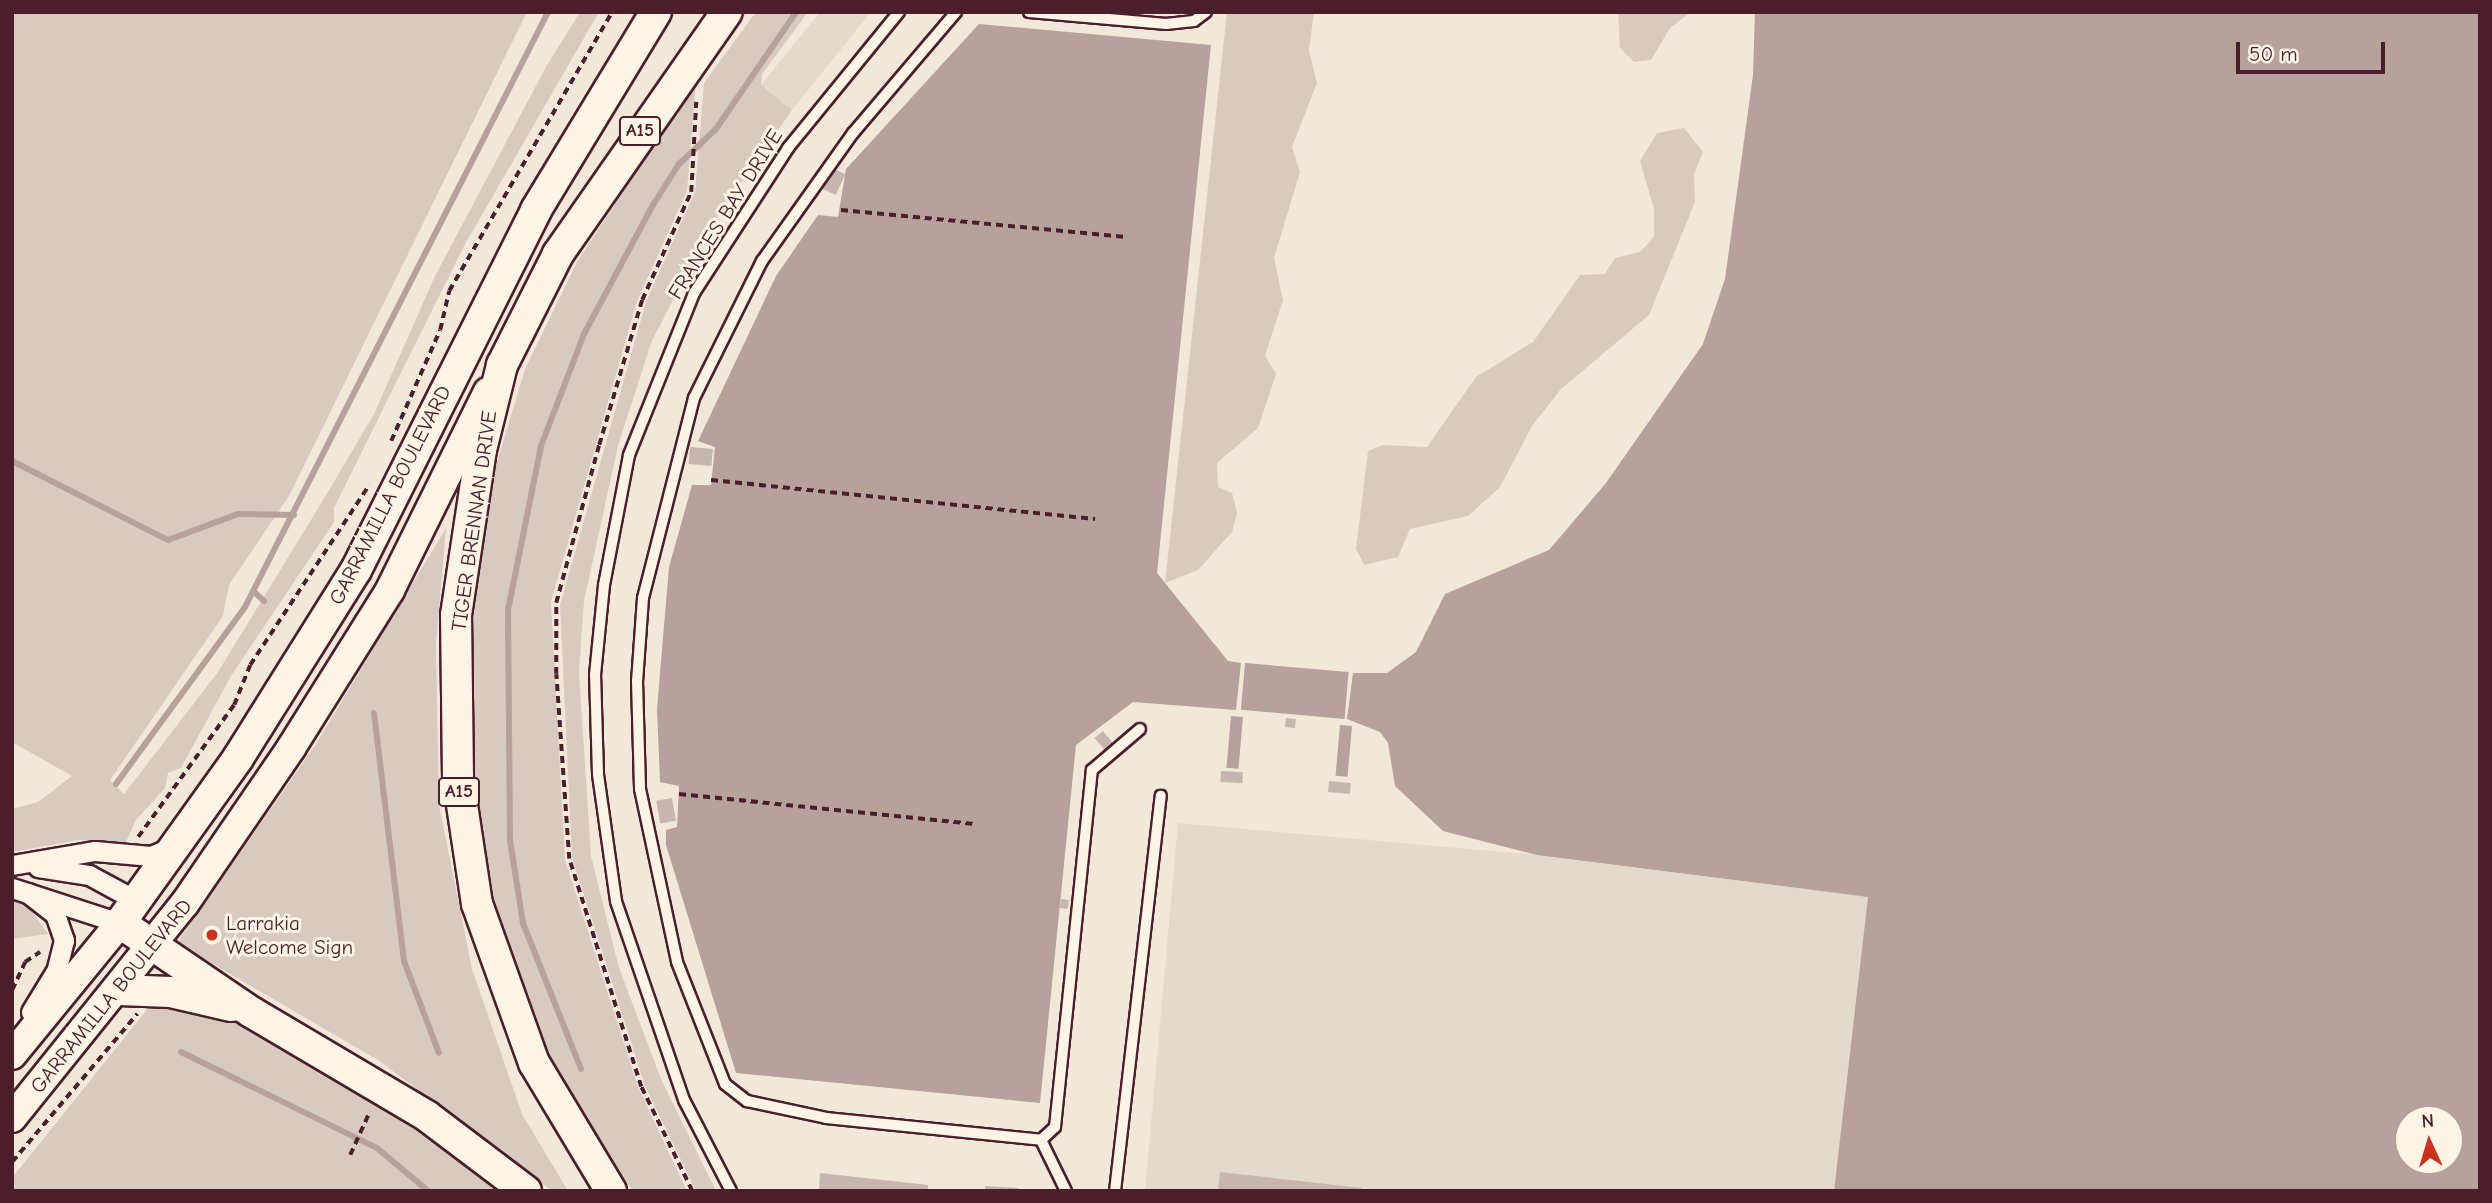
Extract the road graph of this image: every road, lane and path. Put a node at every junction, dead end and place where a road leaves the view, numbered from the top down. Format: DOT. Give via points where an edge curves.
graph roads {
  1 [pos="612,12"];
  2 [pos="656,12"];
  3 [pos="727,12"];
  4 [pos="898,12"];
  5 [pos="956,12"];
  6 [pos="1029,12"];
  7 [pos="1206,12"];
  8 [pos="696,97"];
  9 [pos="841,210"];
  10 [pos="1126,237"];
  11 [pos="502,365"];
  12 [pos="385,454"];
  13 [pos="374,478"];
  14 [pos="711,480"];
  15 [pos="1095,519"];
  16 [pos="1140,729"];
  17 [pos="679,794"];
  18 [pos="1161,796"];
  19 [pos="974,824"];
  20 [pos="180,843"];
  21 [pos="133,846"];
  22 [pos="12,865"];
  23 [pos="20,891"];
  24 [pos="129,912"];
  25 [pos="160,936"];
  26 [pos="39,952"];
  27 [pos="12,990"];
  28 [pos="119,990"];
  29 [pos="251,1012"];
  30 [pos="138,1013"];
  31 [pos="12,1034"];
  32 [pos="12,1055"];
  33 [pos="382,1087"];
  34 [pos="12,1118"];
  35 [pos="1041,1140"];
  36 [pos="350,1155"];
  37 [pos="12,1162"];
  38 [pos="526,1191"];
  39 [pos="611,1191"];
  40 [pos="692,1191"];
  41 [pos="731,1191"];
  42 [pos="1066,1191"];
  43 [pos="1115,1191"];
  1 -- 12 [label="path" via="449,291 440,330"];
  2 -- 20 [label="main road, GARRAMILLA BOULEVARD" via="536,210 356,570"];
  3 -- 11 [label="main road, TIGER BRENNAN DRIVE / A15" via="558,254"];
  4 -- 41 [label="lane, FRANCES BAY DRIVE" via="788,148 694,293 629,455 604,585 595,675 598,774 616,901 684,1100"];
  5 -- 35 [label="lane" via="853,133 762,261 694,398 643,598 637,681 640,789 677,962 725,1084 747,1101 826,1118"];
  6 -- 7 [label="lane" via="1166,24 1194,22"];
  8 -- 40 [label="path" via="691,192 642,300 556,603 556,674 569,859 641,1087"];
  9 -- 10 [label="path"];
  11 -- 25 [label="street, GARRAMILLA BOULEVARD" via="390,590"];
  11 -- 39 [label="main road, TIGER BRENNAN DRIVE / A15" via="485,430 456,615 461,817 477,904 510,1007 556,1108"];
  13 -- 21 [label="path" via="263,643 234,705"];
  14 -- 15 [label="path"];
  16 -- 35 [label="lane" via="1092,771 1055,1126"];
  17 -- 19 [label="path"];
  18 -- 43 [label="lane"];
  20 -- 22 [label="street" via="151,856 95,851"];
  20 -- 24 [label="main road, GARRAMILLA BOULEVARD"];
  22 -- 24 [label="street" via="89,875"];
  23 -- 24 [label="street"];
  23 -- 31 [label="street" via="55,914 62,951 40,1001"];
  24 -- 25 [label="main road"];
  24 -- 32 [label="street, GARRAMILLA BOULEVARD"];
  25 -- 28 [label="street, GARRAMILLA BOULEVARD"];
  25 -- 29 [label="main road"];
  26 -- 27 [label="path" via="25,962"];
  28 -- 29 [label="main road" via="170,992"];
  28 -- 34 [label="street, GARRAMILLA BOULEVARD"];
  29 -- 33 [label="main road"];
  30 -- 37 [label="path"];
  33 -- 36 [label="path"];
  33 -- 38 [label="main road"];
  35 -- 42 [label="lane"];
}
